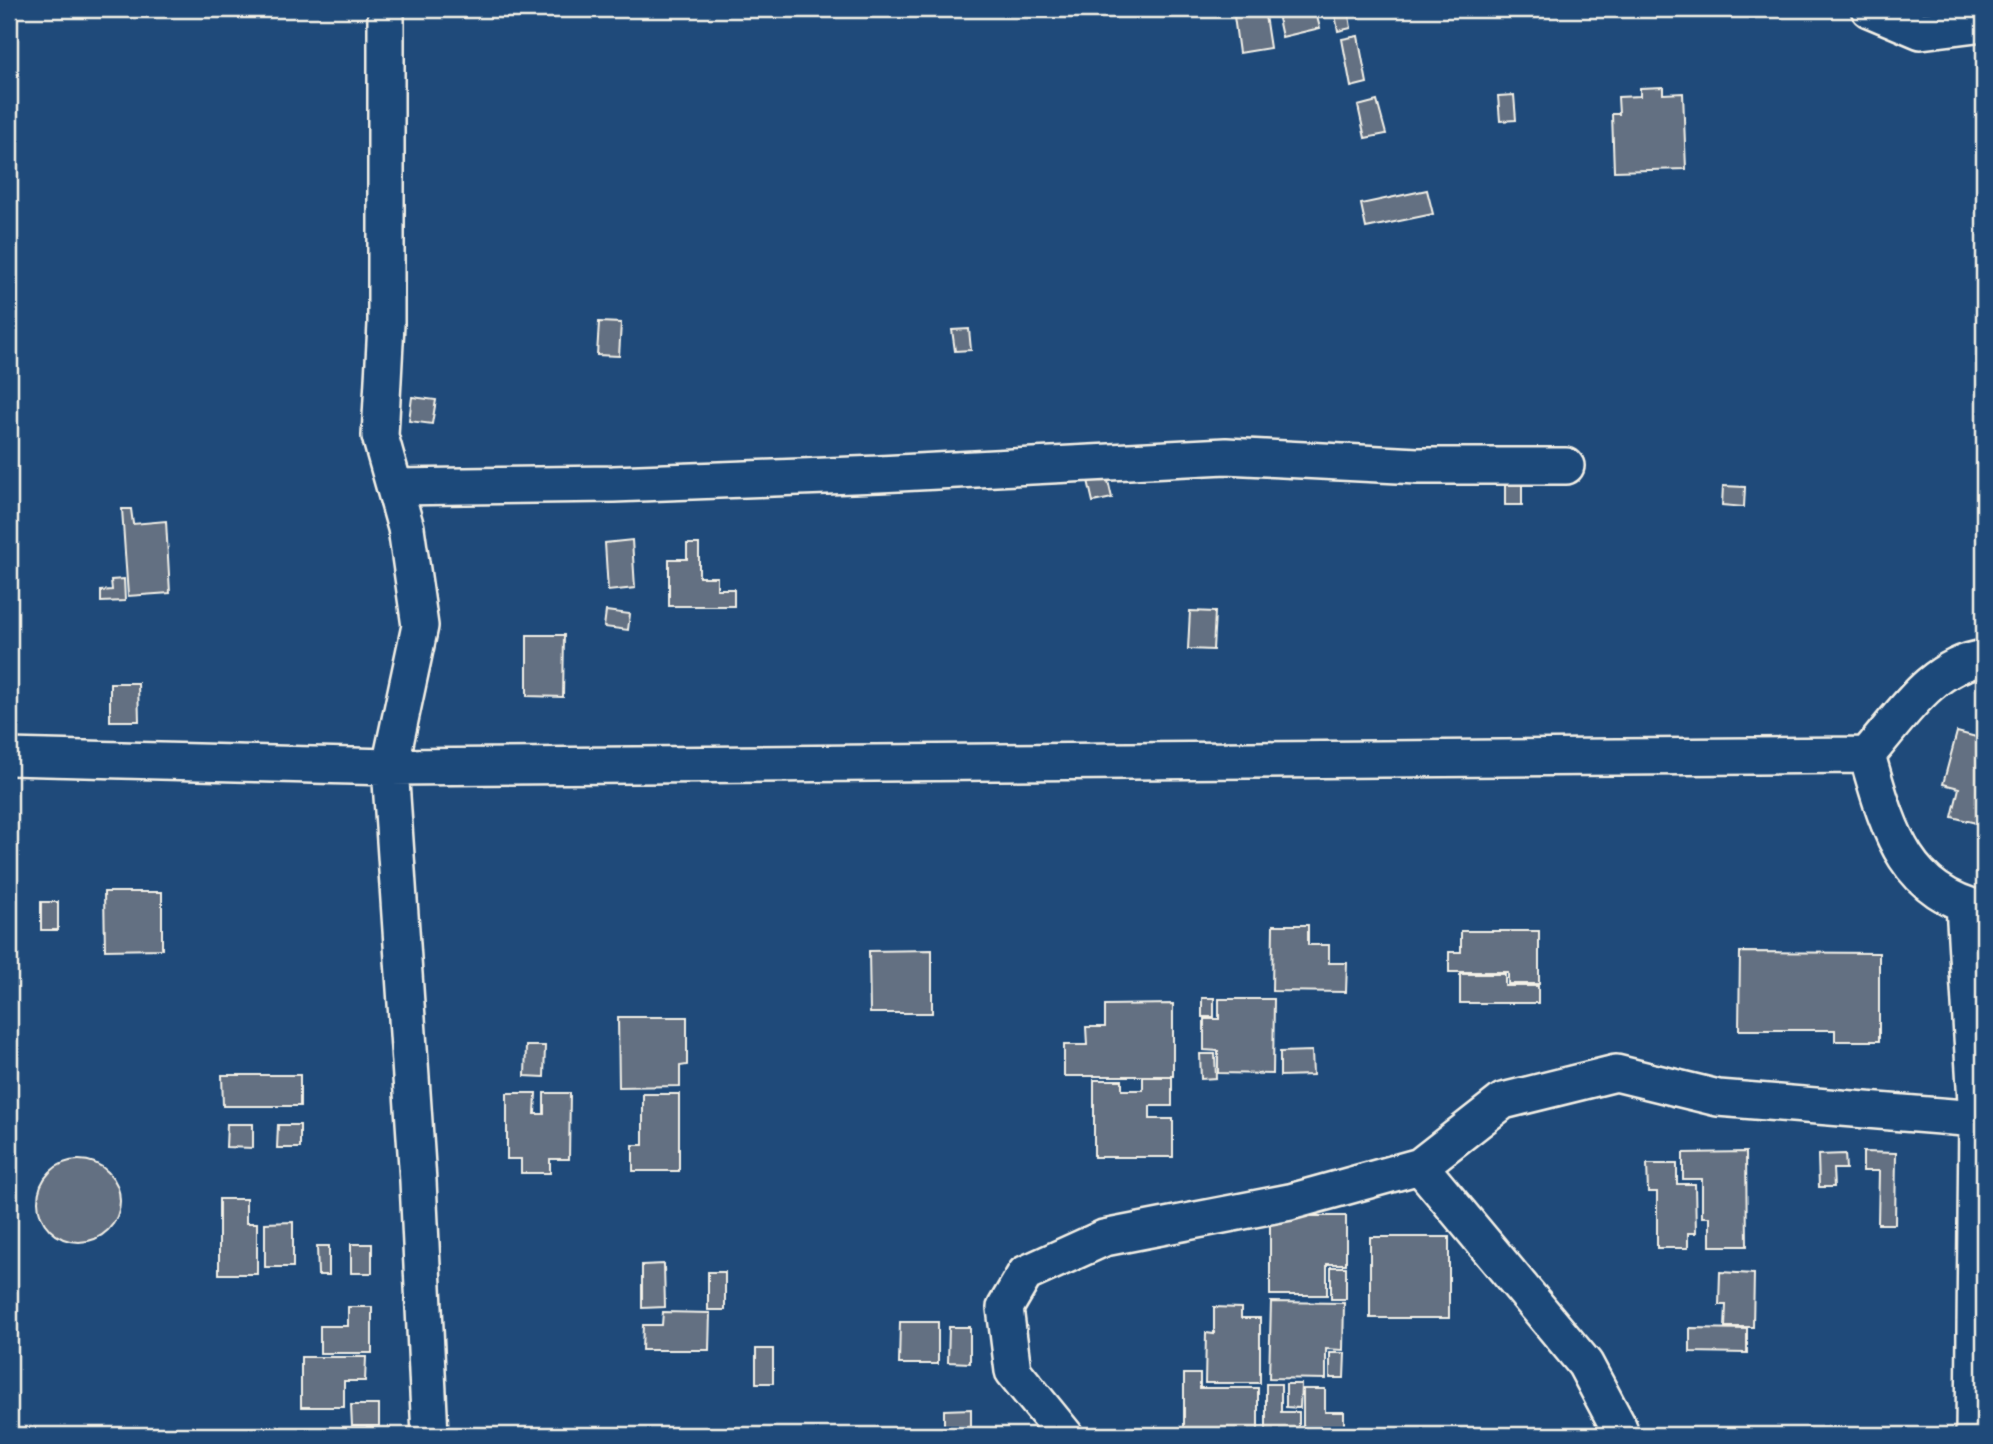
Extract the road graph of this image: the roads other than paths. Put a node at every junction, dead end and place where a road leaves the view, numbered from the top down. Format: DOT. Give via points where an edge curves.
graph roads {
  1 [pos="386,9"];
  2 [pos="1869,9"];
  3 [pos="1984,23"];
  4 [pos="1566,466"];
  5 [pos="395,487"];
  6 [pos="1984,658"];
  7 [pos="1867,755"];
  8 [pos="9,757"];
  9 [pos="390,766"];
  10 [pos="1974,908"];
  11 [pos="1977,1119"];
  12 [pos="1420,1166"];
  13 [pos="430,1435"];
  14 [pos="1066,1435"];
  15 [pos="1619,1435"];
  16 [pos="1974,1435"];
  1 -- 5 [label="street" via="386,324 380,436"];
  2 -- 3 [label="street" via="1921,31"];
  4 -- 5 [label="street" via="1418,466 1226,456 839,476"];
  5 -- 9 [label="street" via="406,528 420,626"];
  6 -- 7 [label="street" via="1971,660 1927,684"];
  7 -- 9 [label="street"];
  7 -- 10 [label="street" via="1900,851 1927,884"];
  8 -- 9 [label="street"];
  9 -- 13 [label="street"];
  10 -- 11 [label="street"];
  11 -- 12 [label="street" via="1718,1098 1616,1073 1503,1101"];
  11 -- 16 [label="street"];
  12 -- 14 [label="street" via="1290,1202 1104,1238 1025,1274 1005,1308 1013,1371"];
  12 -- 15 [label="street" via="1585,1364"];
}
